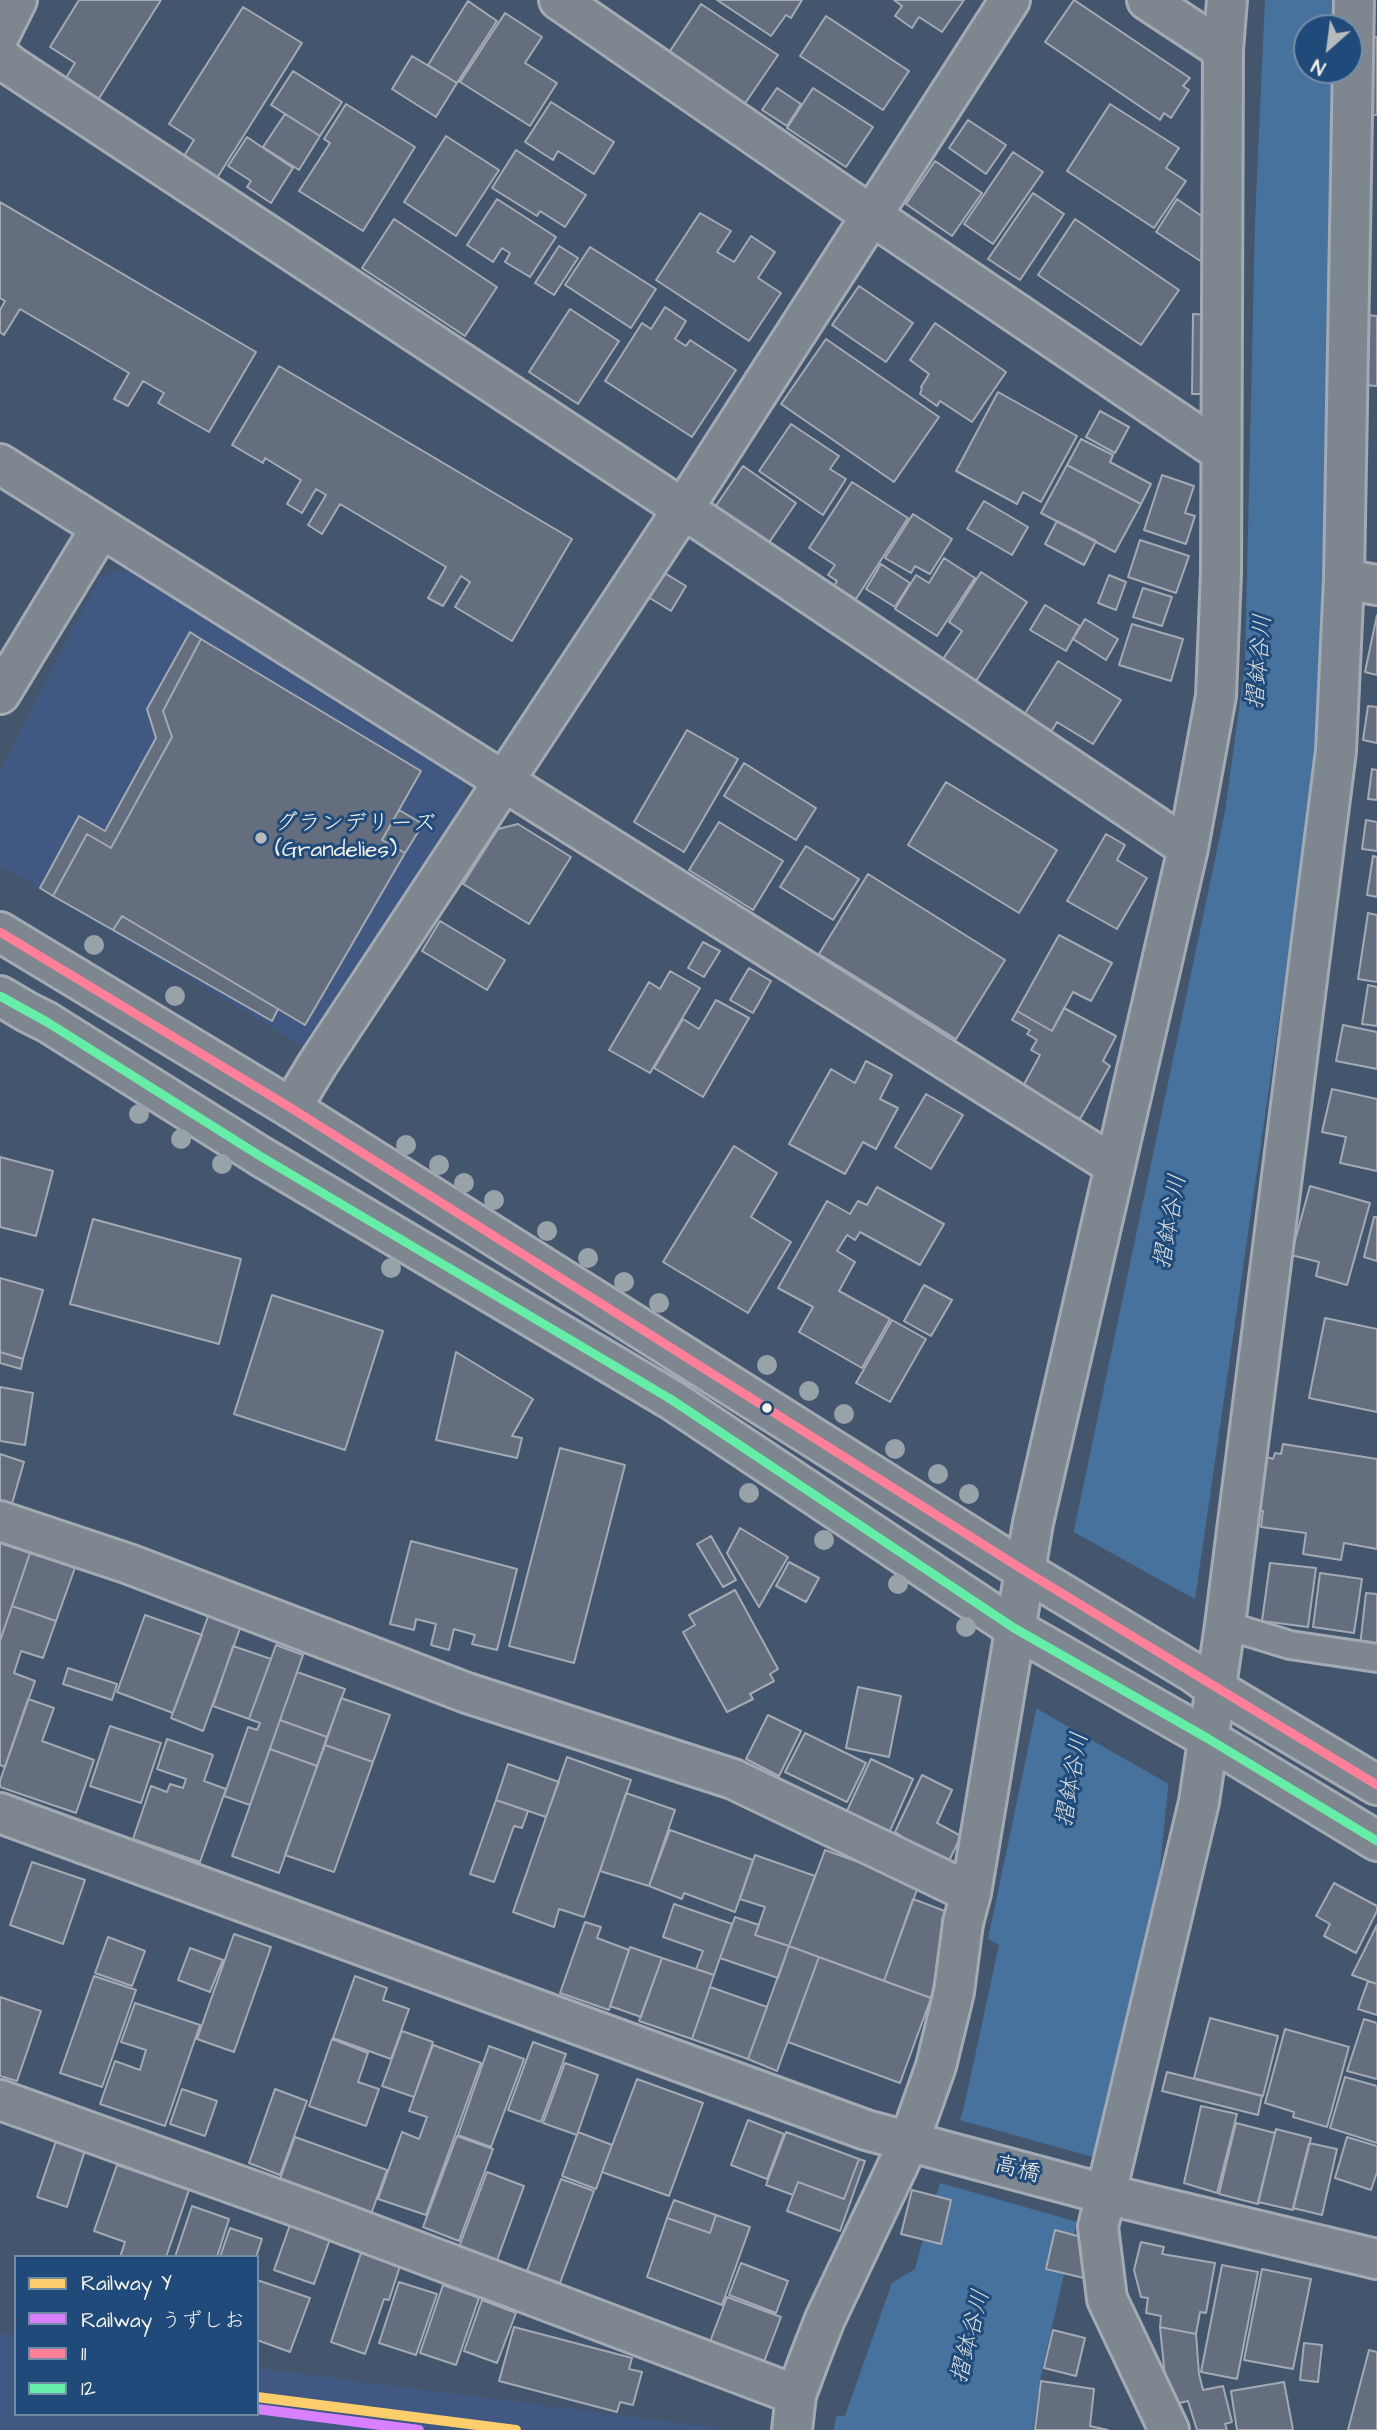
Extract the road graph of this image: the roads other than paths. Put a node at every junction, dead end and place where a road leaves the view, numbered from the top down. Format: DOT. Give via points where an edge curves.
graph roads {
  1 [pos="18,0"];
  2 [pos="559,0"];
  3 [pos="1010,0"];
  4 [pos="1147,0"];
  5 [pos="1227,0"];
  6 [pos="1354,0"];
  7 [pos="0,34"];
  8 [pos="1223,50"];
  9 [pos="0,55"];
  10 [pos="872,215"];
  11 [pos="1220,451"];
  12 [pos="0,464"];
  13 [pos="683,509"];
  14 [pos="101,528"];
  15 [pos="1361,582"];
  16 [pos="0,694"];
  17 [pos="504,782"];
  18 [pos="1188,848"];
  19 [pos="0,932"];
  20 [pos="0,996"];
  21 [pos="291,1108"];
  22 [pos="1115,1166"];
  23 [pos="0,1521"];
  24 [pos="1040,1580"];
  25 [pos="1226,1625"];
  26 [pos="1029,1636"];
  27 [pos="1377,1658"];
  28 [pos="1205,1681"];
  29 [pos="1196,1732"];
  30 [pos="1377,1785"];
  31 [pos="0,1813"];
  32 [pos="1377,1841"];
  33 [pos="967,1908"];
  34 [pos="0,2100"];
  35 [pos="927,2147"];
  36 [pos="1098,2191"];
  37 [pos="1377,2259"];
  38 [pos="794,2412"];
  39 [pos="1169,2430"];
  1 -- 7 [label="street"];
  2 -- 10 [label="street"];
  3 -- 10 [label="street"];
  4 -- 8 [label="street"];
  5 -- 8 [label="street"];
  6 -- 15 [label="street"];
  8 -- 11 [label="street"];
  9 -- 13 [label="street"];
  10 -- 11 [label="street"];
  10 -- 13 [label="street"];
  11 -- 18 [label="street" via="1216,696"];
  12 -- 14 [label="street"];
  13 -- 17 [label="street"];
  13 -- 18 [label="street"];
  14 -- 16 [label="street"];
  14 -- 17 [label="street"];
  15 -- 25 [label="street"];
  17 -- 21 [label="street"];
  17 -- 22 [label="street"];
  18 -- 22 [label="street"];
  19 -- 21 [label="street"];
  20 -- 26 [label="street" via="672,1400"];
  21 -- 24 [label="street"];
  22 -- 24 [label="street" via="1033,1523"];
  23 -- 33 [label="street" via="128,1564 467,1693 733,1779"];
  24 -- 26 [label="street"];
  24 -- 28 [label="street"];
  25 -- 27 [label="lane" via="1290,1645"];
  25 -- 28 [label="street"];
  26 -- 29 [label="street"];
  26 -- 33 [label="street" via="1009,1674"];
  28 -- 29 [label="street"];
  28 -- 30 [label="street"];
  29 -- 32 [label="street"];
  29 -- 36 [label="street" via="1199,1802"];
  31 -- 35 [label="street, 高橋" via="853,2125"];
  33 -- 35 [label="street" via="936,2066"];
  34 -- 38 [label="street" via="312,2212"];
  35 -- 36 [label="street, 高橋"];
  35 -- 38 [label="street" via="825,2319"];
  36 -- 37 [label="street, 高橋"];
  36 -- 39 [label="street" via="1107,2299"];
}
